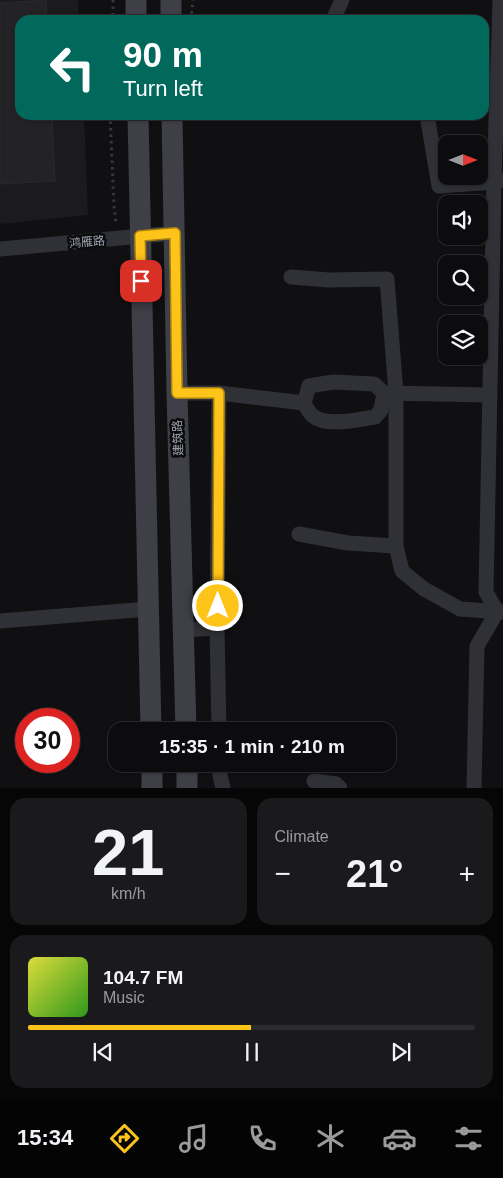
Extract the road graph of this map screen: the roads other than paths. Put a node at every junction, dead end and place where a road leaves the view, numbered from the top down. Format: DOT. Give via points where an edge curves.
graph roads {
  1 [pos="136,0"];
  2 [pos="171,0"];
  3 [pos="342,0"];
  4 [pos="500,0"];
  5 [pos="136,15"];
  6 [pos="171,15"];
  7 [pos="335,15"];
  8 [pos="138,120"];
  9 [pos="172,120"];
  10 [pos="428,120"];
  11 [pos="499,181"];
  12 [pos="175,233"];
  13 [pos="140,236"];
  14 [pos="0,249"];
  15 [pos="291,276"];
  16 [pos="177,393"];
  17 [pos="219,393"];
  18 [pos="390,393"];
  19 [pos="490,395"];
  20 [pos="304,403"];
  21 [pos="299,534"];
  22 [pos="396,546"];
  23 [pos="148,609"];
  24 [pos="500,612"];
  25 [pos="0,621"];
  26 [pos="217,628"];
  27 [pos="183,630"];
  28 [pos="151,722"];
  29 [pos="186,722"];
  30 [pos="219,722"];
  31 [pos="152,772"];
  32 [pos="186,772"];
  33 [pos="220,772"];
  34 [pos="314,781"];
  35 [pos="152,788"];
  36 [pos="187,788"];
  37 [pos="223,788"];
  38 [pos="340,788"];
  39 [pos="474,788"];
  1 -- 5 [label="main road"];
  2 -- 6 [label="main road"];
  3 -- 7 [label="street"];
  4 -- 11 [label="street"];
  8 -- 13 [label="main road"];
  9 -- 12 [label="main road, 建筑路"];
  10 -- 11 [label="street" via="439,186"];
  11 -- 19 [label="street"];
  12 -- 13 [label="street, 鸿雁路"];
  12 -- 16 [label="main road, 建筑路"];
  13 -- 14 [label="street, 鸿雁路"];
  13 -- 23 [label="main road"];
  15 -- 18 [label="street" via="330,280 387,279"];
  16 -- 17 [label="street"];
  16 -- 27 [label="main road, 建筑路"];
  17 -- 20 [label="street"];
  17 -- 26 [label="street"];
  18 -- 19 [label="street"];
  18 -- 20 [label="street" via="374,384 333,382 309,386"];
  18 -- 20 [label="street" via="375,417 355,421 334,423 313,416"];
  18 -- 22 [label="street"];
  19 -- 24 [label="street" via="486,592"];
  21 -- 22 [label="street" via="348,543"];
  22 -- 24 [label="street" via="402,571 424,589 460,609"];
  23 -- 25 [label="street"];
  23 -- 28 [label="main road"];
  24 -- 39 [label="street" via="477,646"];
  26 -- 27 [label="street"];
  26 -- 30 [label="street"];
  27 -- 29 [label="main road, 建筑路"];
  31 -- 35 [label="main road"];
  32 -- 36 [label="main road"];
  33 -- 37 [label="street"];
  34 -- 38 [label="street" via="336,784"];
}
